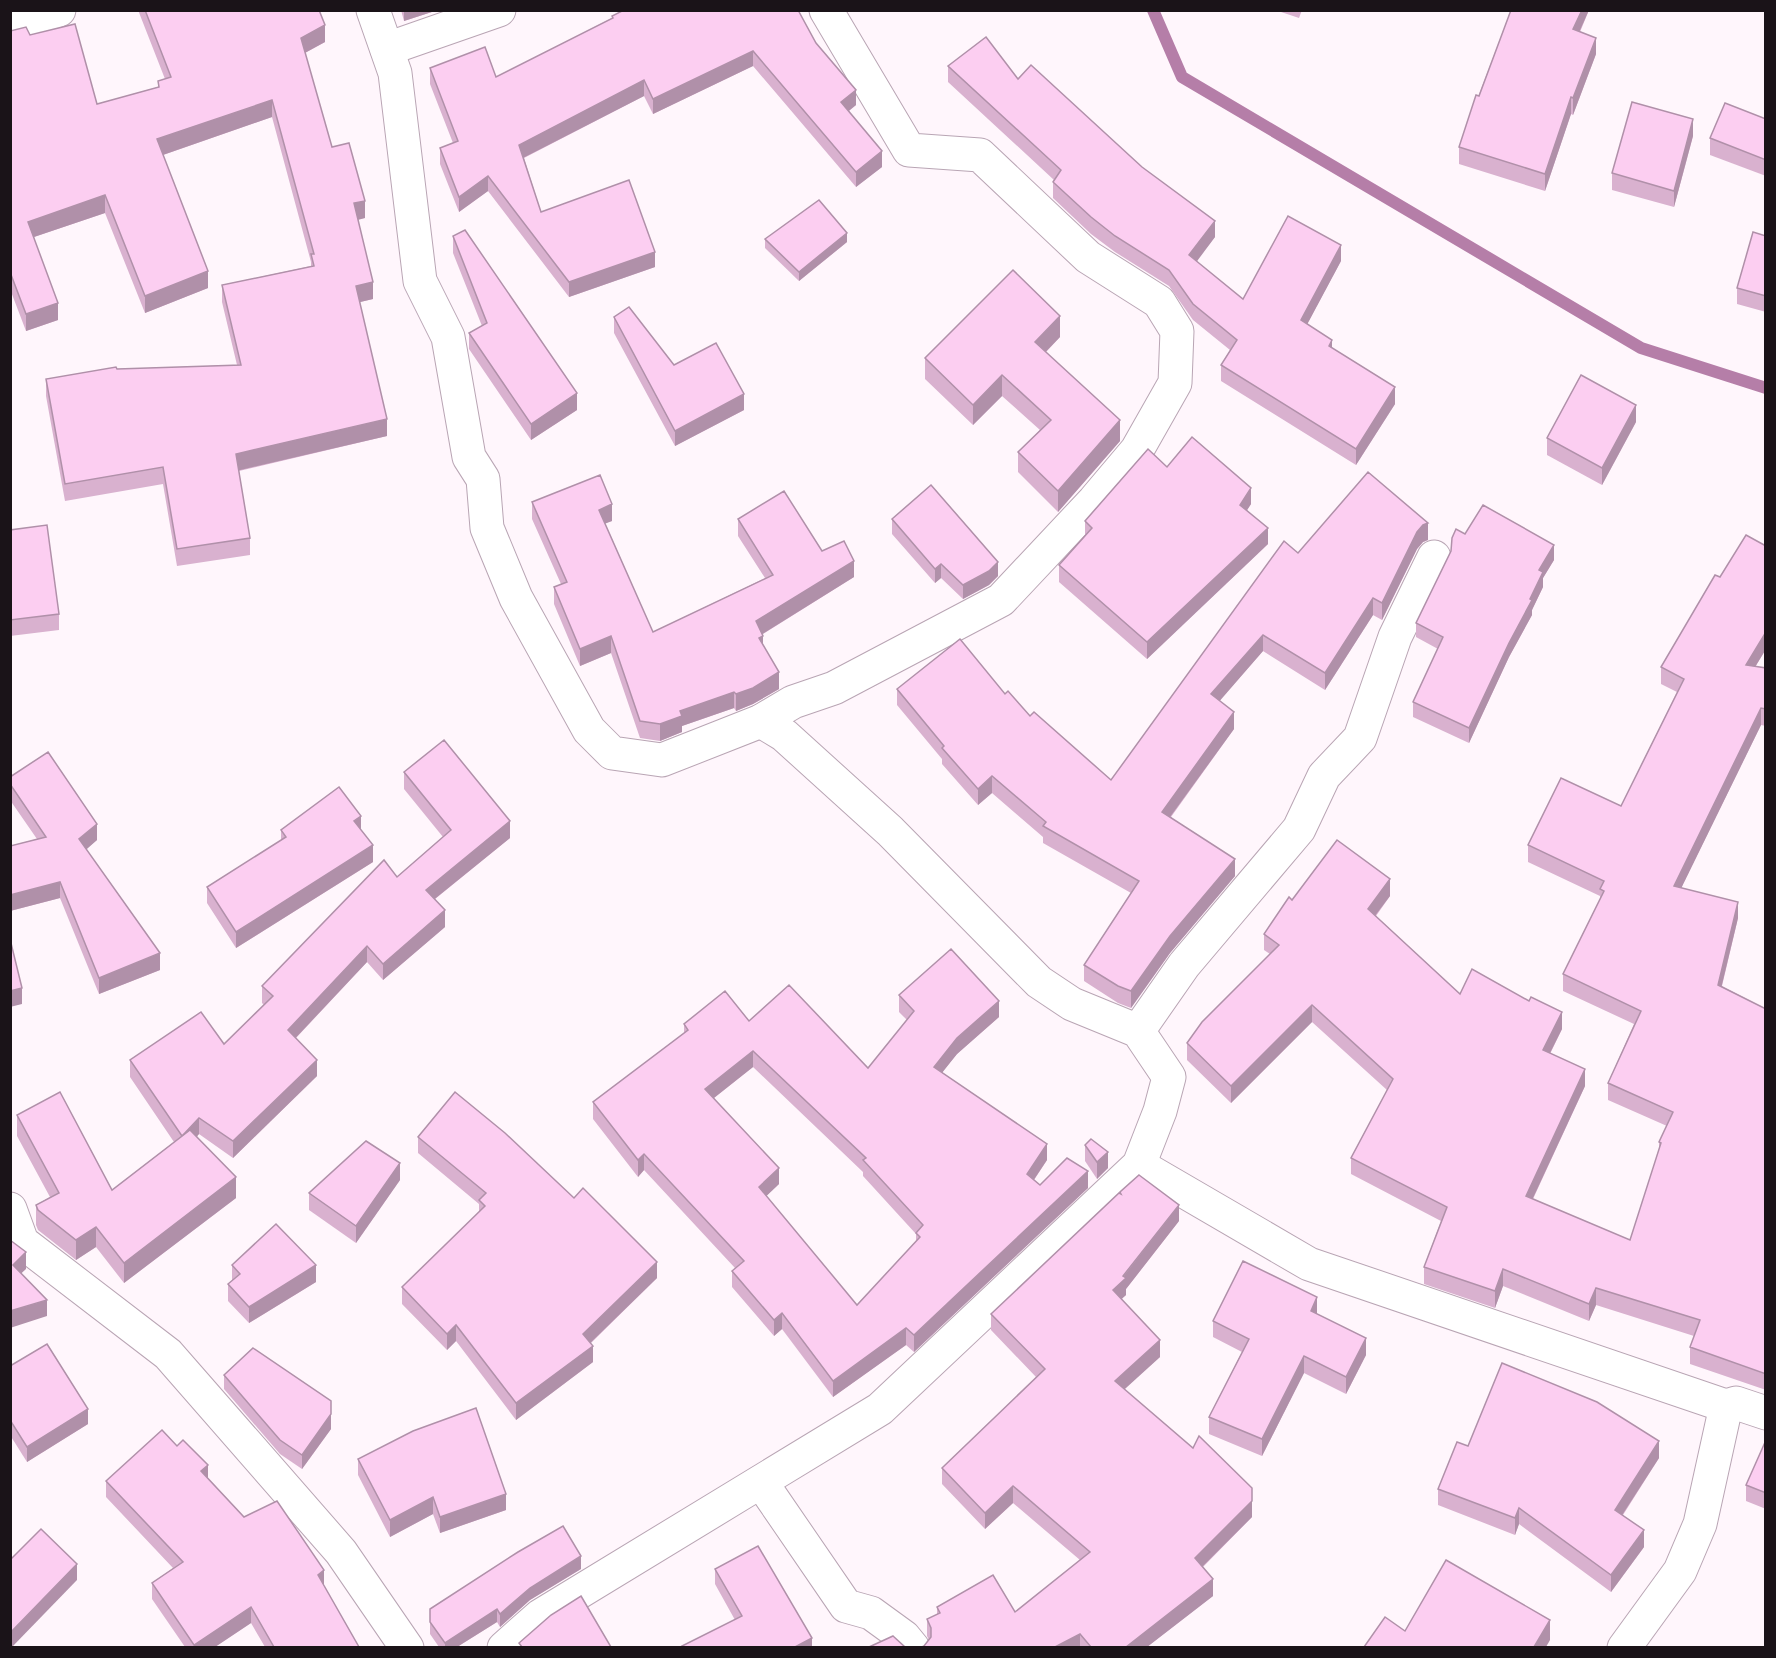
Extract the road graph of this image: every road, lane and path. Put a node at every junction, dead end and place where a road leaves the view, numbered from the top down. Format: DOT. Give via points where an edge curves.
graph roads {
  1 [pos="59,10"];
  2 [pos="373,10"];
  3 [pos="499,10"];
  4 [pos="826,10"];
  5 [pos="10,30"];
  6 [pos="387,49"];
  7 [pos="1434,557"];
  8 [pos="773,728"];
  9 [pos="1138,1031"];
  10 [pos="1139,1165"];
  11 [pos="10,1209"];
  12 [pos="1726,1406"];
  13 [pos="1766,1413"];
  14 [pos="761,1482"];
  15 [pos="406,1647"];
  16 [pos="504,1647"];
  17 [pos="913,1647"];
  18 [pos="1624,1647"];
  1 -- 5 [label="street"];
  2 -- 6 [label="street"];
  3 -- 6 [label="street"];
  4 -- 8 [label="street" via="909,150 980,155 1088,257 1159,302 1178,331 1175,383 1137,450 1095,501 1001,600 834,688 793,702"];
  6 -- 8 [label="street" via="395,73 420,281 448,337 469,457 483,479 487,528 516,598 589,730 612,753 662,760"];
  7 -- 9 [label="street" via="1395,637 1360,738 1324,776 1299,828 1184,965"];
  8 -- 9 [label="street" via="890,831 1039,982 1072,1004"];
  9 -- 10 [label="street" via="1169,1077"];
  10 -- 12 [label="street" via="1309,1264"];
  10 -- 14 [label="street" via="880,1409"];
  11 -- 15 [label="street" via="22,1242 168,1354 341,1552"];
  12 -- 13 [label="street" via="1736,1403"];
  12 -- 18 [label="street" via="1700,1524 1680,1571"];
  14 -- 16 [label="street" via="540,1616"];
  14 -- 17 [label="street" via="846,1606 872,1613"];
}
